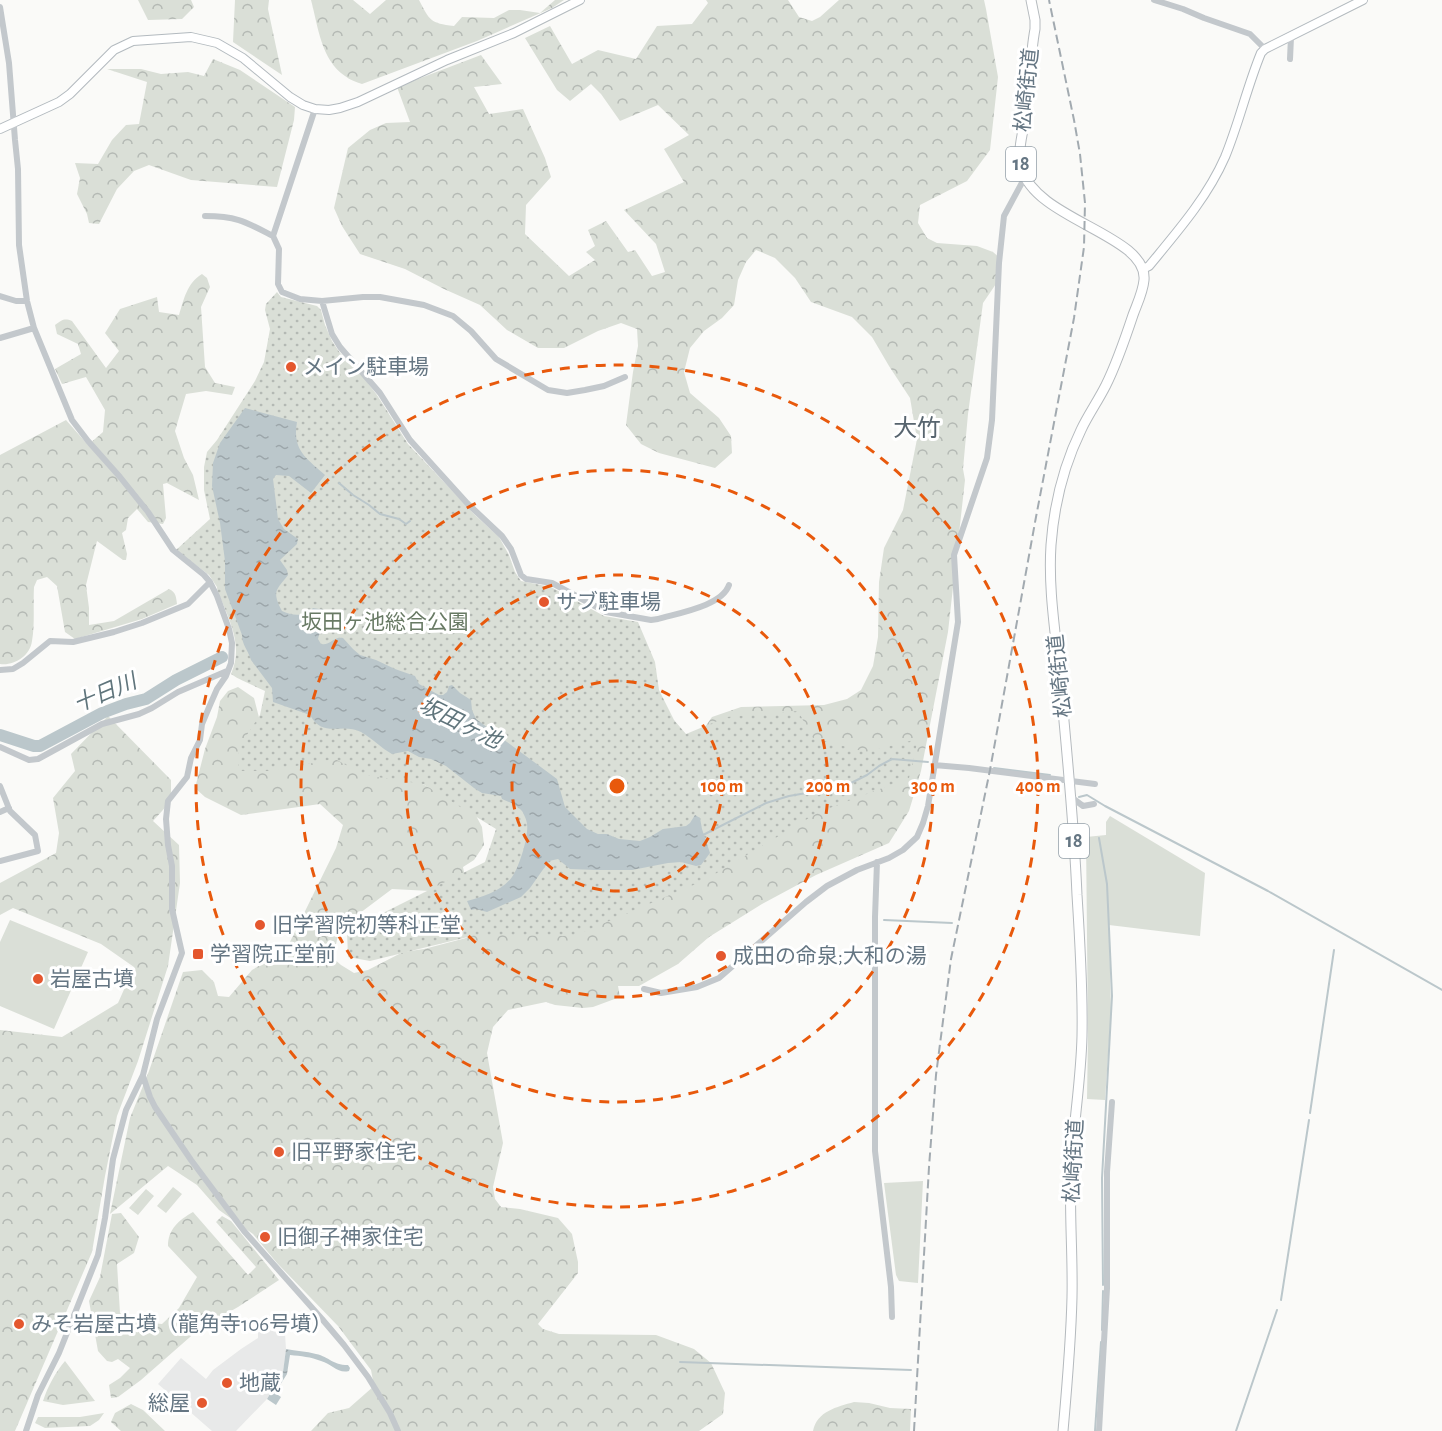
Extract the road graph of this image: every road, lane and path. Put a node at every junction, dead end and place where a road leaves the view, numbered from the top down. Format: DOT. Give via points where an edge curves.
graph roads {
  1 [pos="580,0"];
  2 [pos="1031,0"];
  3 [pos="1154,0"];
  4 [pos="1362,0"];
  5 [pos="0,7"];
  6 [pos="1291,37"];
  7 [pos="1265,49"];
  8 [pos="1290,59"];
  9 [pos="315,109"];
  10 [pos="14,122"];
  11 [pos="0,129"];
  12 [pos="1025,177"];
  13 [pos="205,216"];
  14 [pos="273,236"];
  15 [pos="1143,269"];
  16 [pos="0,296"];
  17 [pos="27,301"];
  18 [pos="322,301"];
  19 [pos="34,328"];
  20 [pos="0,338"];
  21 [pos="625,377"];
  22 [pos="210,582"];
  23 [pos="729,585"];
  24 [pos="0,669"];
  25 [pos="227,671"];
  26 [pos="0,747"];
  27 [pos="934,765"];
  28 [pos="1070,780"];
  29 [pos="1095,784"];
  30 [pos="0,786"];
  31 [pos="1070,797"];
  32 [pos="1094,804"];
  33 [pos="9,808"];
  34 [pos="0,812"];
  35 [pos="0,861"];
  36 [pos="878,862"];
  37 [pos="644,989"];
  38 [pos="143,1075"];
  39 [pos="1112,1102"];
  40 [pos="892,1317"];
  41 [pos="26,1431"];
  42 [pos="398,1431"];
  43 [pos="1063,1431"];
  44 [pos="1099,1431"];
  1 -- 9 [label="street" via="358,102 329,110"];
  2 -- 12 [label="main road, 松崎街道 / 18" via="1035,29 1020,159"];
  3 -- 7 [label="street" via="1250,34"];
  4 -- 6 [label="street"];
  5 -- 10 [label="street"];
  6 -- 7 [label="street"];
  6 -- 8 [label="street"];
  7 -- 15 [label="street" via="1212,182 1193,212"];
  9 -- 10 [label="street" via="290,97 256,67 225,47 198,38 172,37 124,44 65,98"];
  9 -- 14 [label="street"];
  10 -- 11 [label="street"];
  10 -- 17 [label="street" via="19,245"];
  12 -- 15 [label="main road, 18" via="1049,203 1125,247"];
  12 -- 27 [label="street" via="1004,216 992,420 987,458 954,555 958,622"];
  13 -- 14 [label="street" via="240,219"];
  14 -- 18 [label="street" via="279,249 278,284 282,292"];
  15 -- 28 [label="main road, 松崎街道 / 18" via="1144,281 1135,310 1108,382 1081,429 1066,467 1055,514 1051,550 1053,616"];
  16 -- 17 [label="street"];
  17 -- 19 [label="street"];
  18 -- 21 [label="street" via="380,297 424,304 453,316 496,359 548,390 585,390"];
  18 -- 23 [label="street" via="340,347 380,393 410,440 502,536 522,577 552,583 606,612 651,620 710,603 725,594"];
  19 -- 20 [label="street"];
  19 -- 22 [label="street" via="72,420 148,512 173,550"];
  22 -- 24 [label="street" via="188,604 142,623 73,642 50,641 13,669"];
  22 -- 25 [label="street" via="232,643"];
  25 -- 26 [label="street" via="138,714 102,724 38,759 29,760"];
  25 -- 38 [label="street" via="202,724 187,777 168,801 172,909 182,953 157,1019"];
  27 -- 28 [label="street"];
  27 -- 36 [label="street" via="928,807 917,837 903,850"];
  28 -- 29 [label="street"];
  28 -- 31 [label="main road, 松崎街道 / 18"];
  30 -- 33 [label="street"];
  31 -- 32 [label="street" via="1083,806"];
  31 -- 43 [label="main road, 松崎街道 / 18" via="1082,1037 1071,1175 1071,1344"];
  33 -- 34 [label="street"];
  33 -- 35 [label="street" via="35,835 38,850"];
  36 -- 37 [label="street" via="827,885 719,978 697,987 661,993"];
  36 -- 40 [label="street" via="875,1151"];
  38 -- 41 [label="street" via="126,1110 113,1159 98,1255"];
  38 -- 42 [label="street" via="155,1107 191,1160 244,1232 368,1377"];
  39 -- 44 [label="street"];
}
